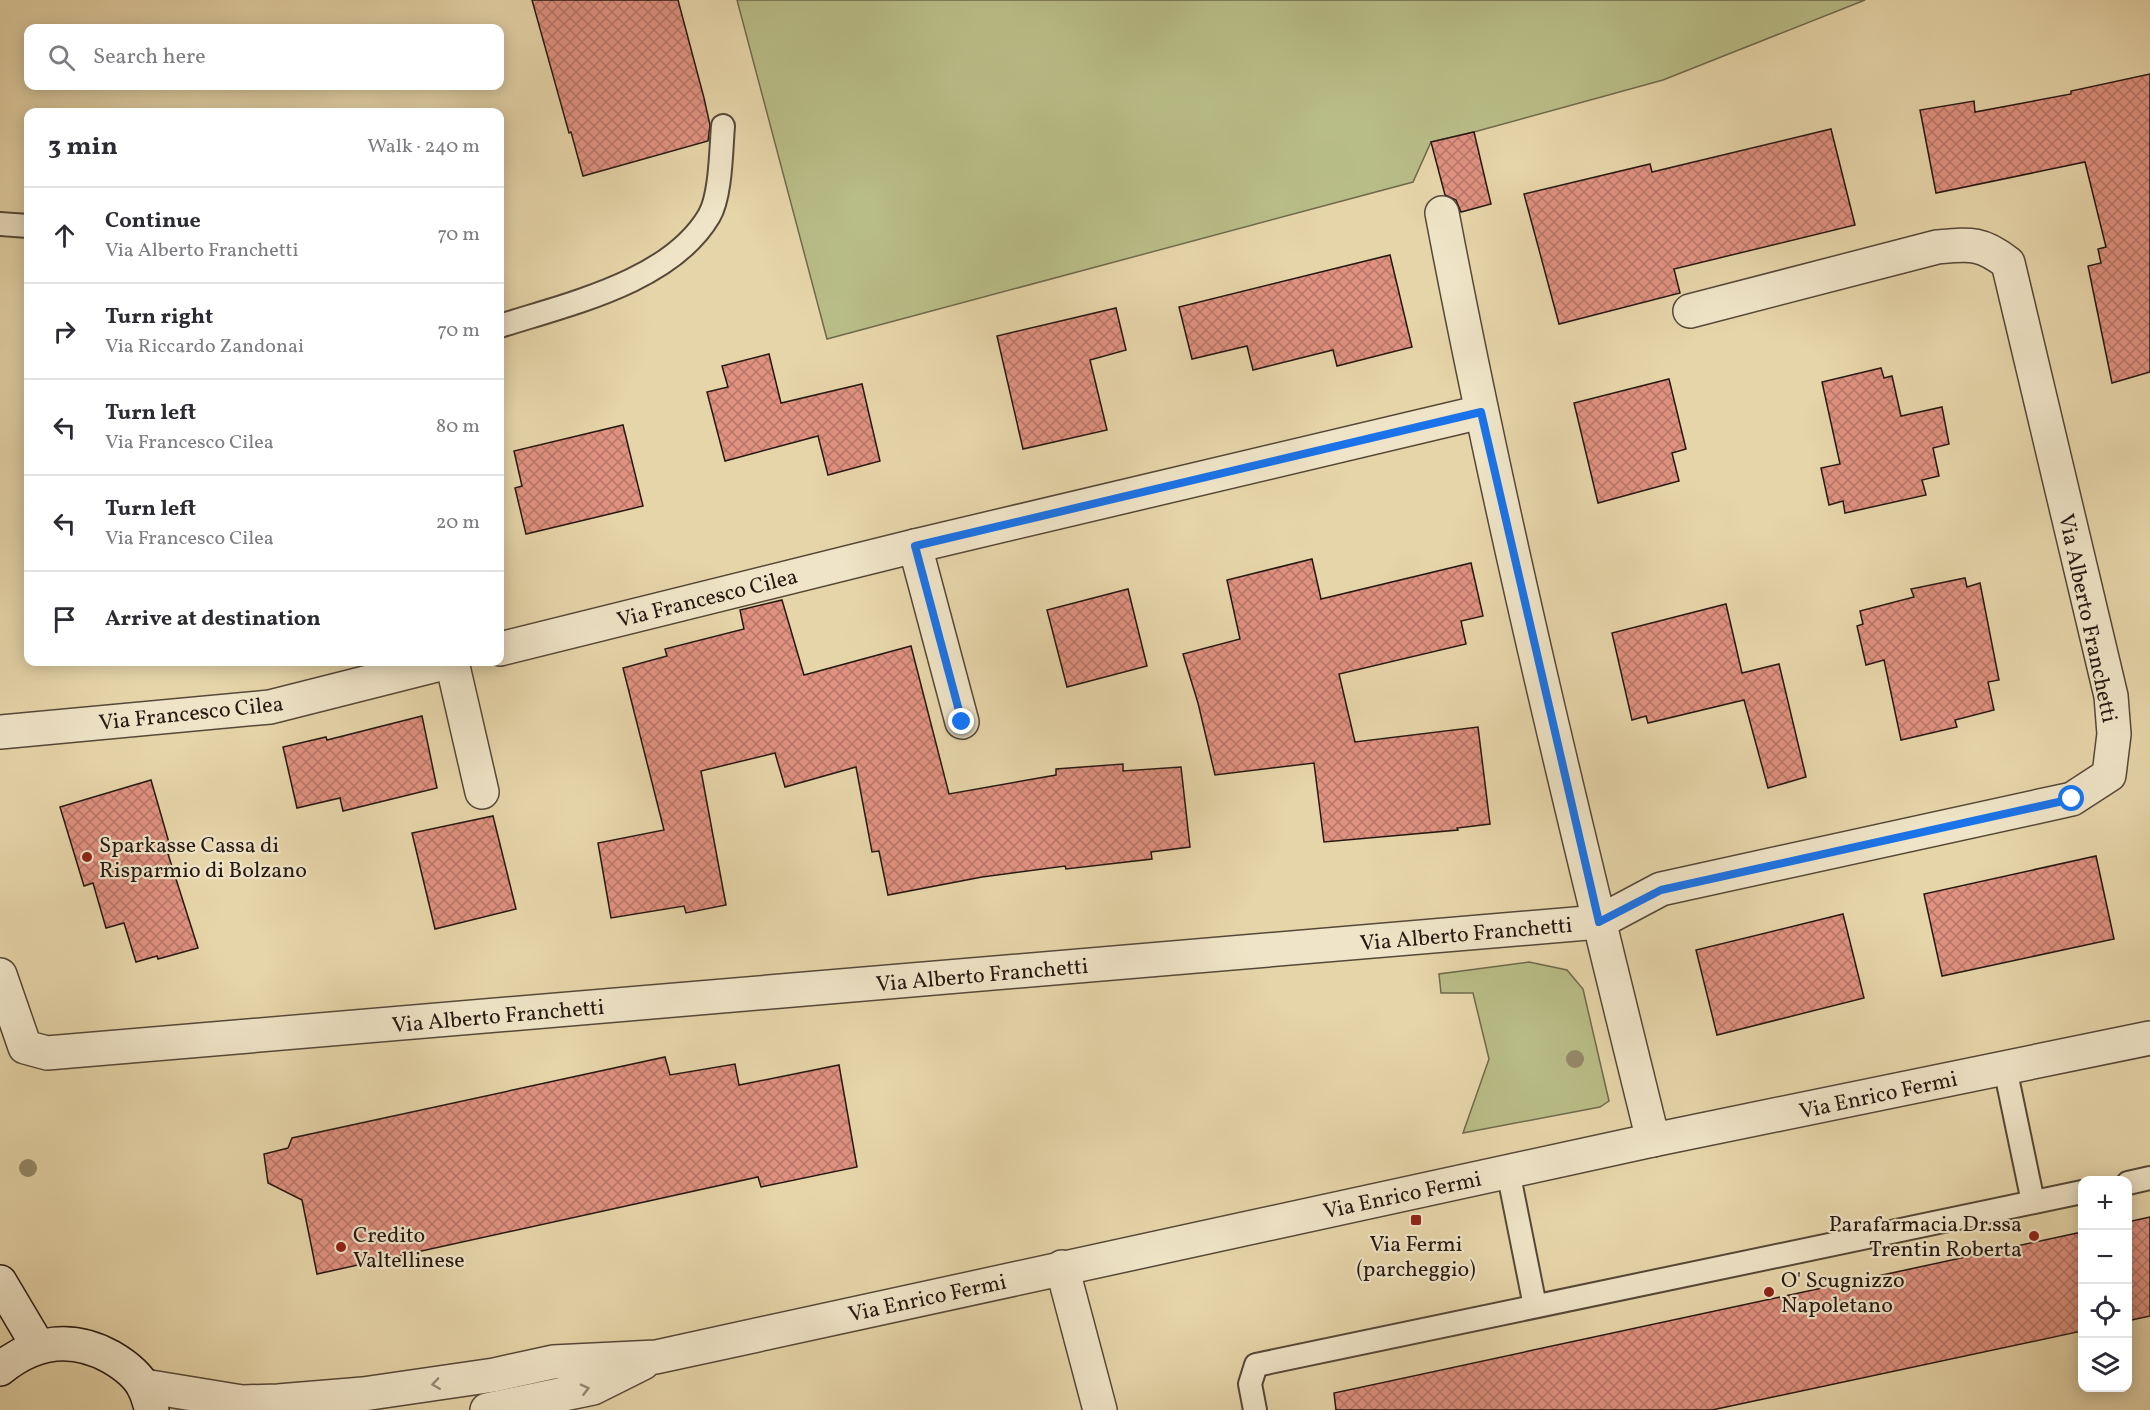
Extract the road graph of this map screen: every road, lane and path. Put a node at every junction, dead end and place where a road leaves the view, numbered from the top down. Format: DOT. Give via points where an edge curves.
graph roads {
  1 [pos="723,126"];
  2 [pos="1442,213"];
  3 [pos="0,224"];
  4 [pos="24,226"];
  5 [pos="1690,311"];
  6 [pos="504,325"];
  7 [pos="1481,412"];
  8 [pos="915,546"];
  9 [pos="504,648"];
  10 [pos="434,666"];
  11 [pos="451,666"];
  12 [pos="962,722"];
  13 [pos="0,732"];
  14 [pos="482,792"];
  15 [pos="1599,922"];
  16 [pos="0,975"];
  17 [pos="2150,1038"];
  18 [pos="2005,1068"];
  19 [pos="1653,1140"];
  20 [pos="1508,1171"];
  21 [pos="2150,1178"];
  22 [pos="2132,1182"];
  23 [pos="2078,1193"];
  24 [pos="2033,1202"];
  25 [pos="1062,1267"];
  26 [pos="0,1282"];
  27 [pos="1535,1306"];
  28 [pos="38,1346"];
  29 [pos="656,1357"];
  30 [pos="0,1369"];
  31 [pos="148,1398"];
  32 [pos="487,1410"];
  33 [pos="1100,1410"];
  34 [pos="1255,1410"];
  1 -- 6 [label="lane" via="719,177 710,214 684,248 626,284"];
  2 -- 7 [label="street"];
  3 -- 4 [label="lane"];
  5 -- 15 [label="street, Via Alberto Franchetti" via="1937,248 1966,245 1990,250 2008,263 2111,696 2114,734 2109,775 2072,799 1661,890"];
  7 -- 8 [label="street, Via Francesco Cilea"];
  7 -- 15 [label="street"];
  8 -- 9 [label="street, Via Francesco Cilea"];
  8 -- 12 [label="street"];
  10 -- 13 [label="street, Via Francesco Cilea" via="270,707"];
  11 -- 14 [label="street, Via Francesco Cilea"];
  15 -- 16 [label="street, Via Alberto Franchetti" via="47,1053 25,1047"];
  15 -- 19 [label="street"];
  17 -- 18 [label="street, Via Enrico Fermi"];
  18 -- 19 [label="street, Via Enrico Fermi"];
  18 -- 24 [label="lane"];
  19 -- 20 [label="street, Via Enrico Fermi"];
  20 -- 25 [label="street, Via Enrico Fermi"];
  20 -- 27 [label="lane"];
  21 -- 22 [label="lane"];
  23 -- 24 [label="lane"];
  24 -- 27 [label="lane"];
  25 -- 29 [label="street, Via Enrico Fermi"];
  25 -- 33 [label="street"];
  26 -- 28 [label="street"];
  27 -- 34 [label="lane" via="1256,1365 1250,1384"];
  28 -- 30 [label="street"];
  28 -- 31 [label="street" via="68,1343 97,1349 124,1364"];
  29 -- 31 [label="street, Via Enrico Fermi, one-way" via="553,1362 494,1376 278,1401"];
  32 -- 29 [label="street, Via Enrico Fermi, one-way" via="593,1388"];
}
